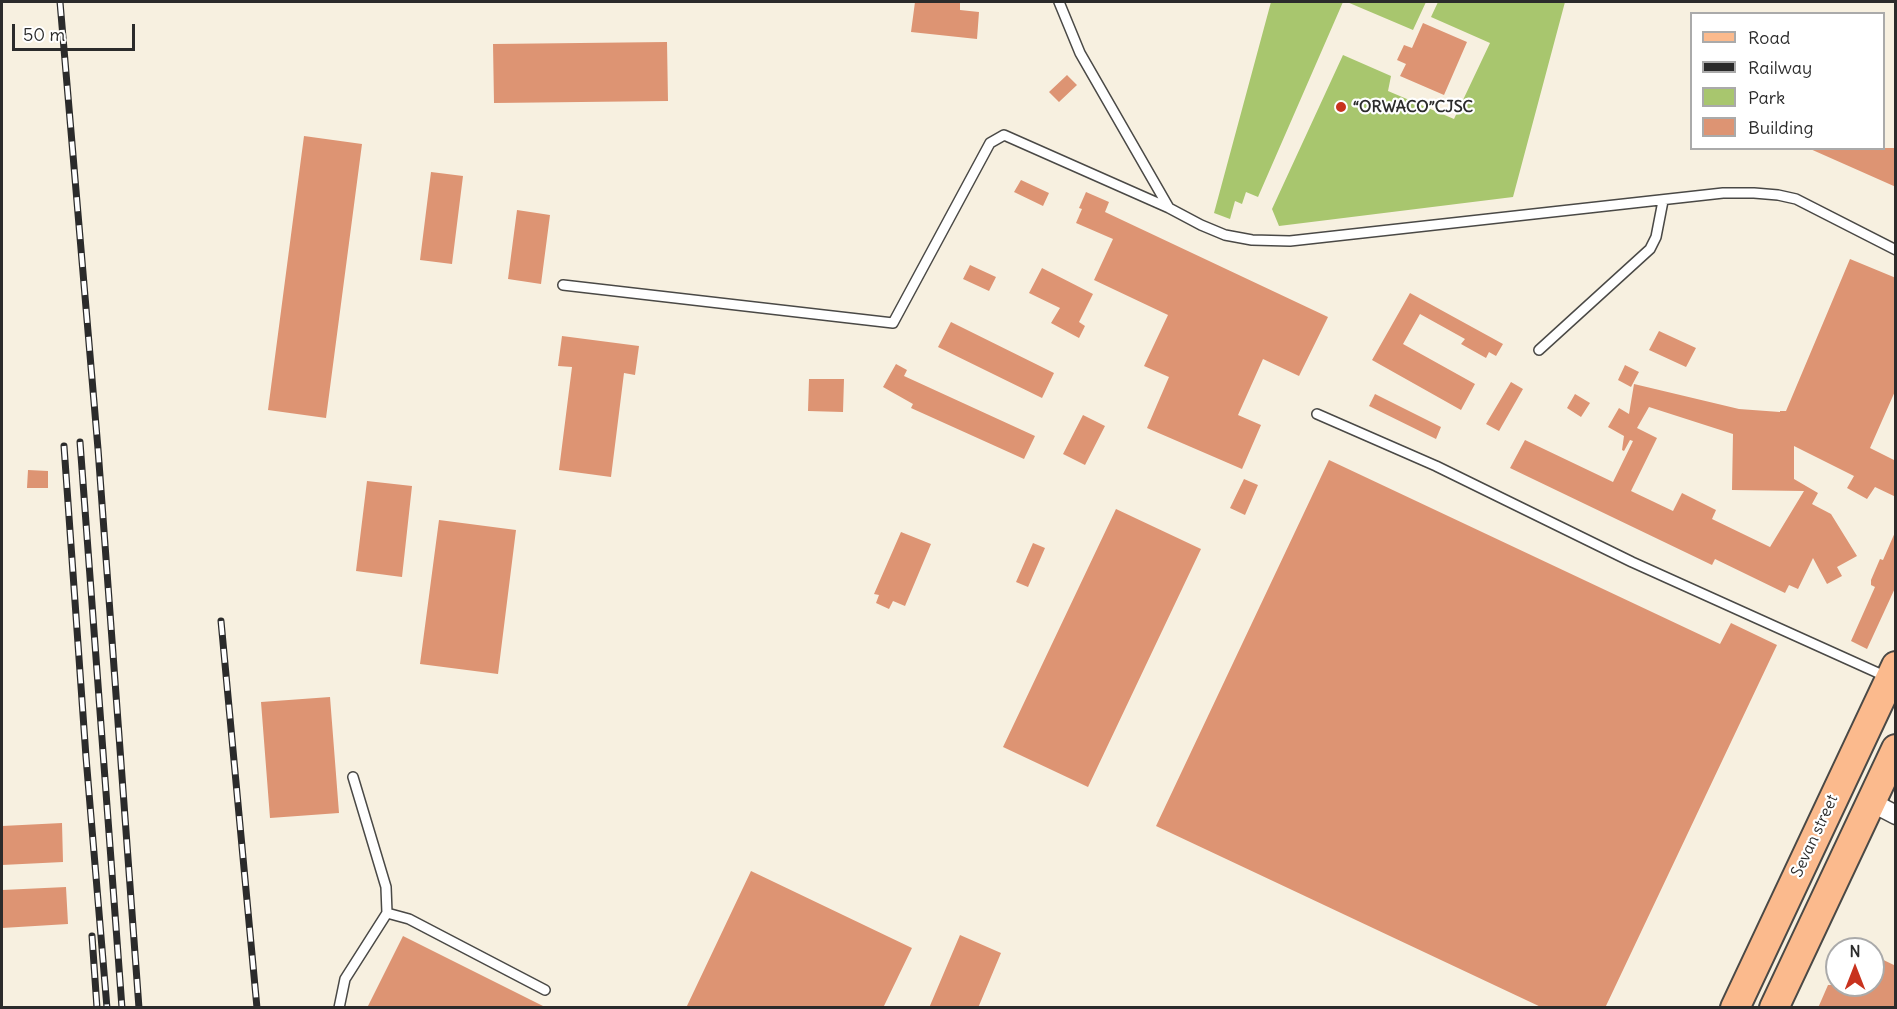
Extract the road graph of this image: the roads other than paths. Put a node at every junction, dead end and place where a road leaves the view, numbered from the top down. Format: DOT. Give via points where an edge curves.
graph roads {
  1 [pos="1059,2"];
  2 [pos="1663,201"];
  3 [pos="1169,208"];
  4 [pos="1896,250"];
  5 [pos="563,285"];
  6 [pos="1539,350"];
  7 [pos="1317,414"];
  8 [pos="1894,674"];
  9 [pos="1896,749"];
  10 [pos="352,777"];
  11 [pos="1883,808"];
  12 [pos="387,913"];
  13 [pos="545,990"];
  14 [pos="339,1008"];
  15 [pos="1736,1008"];
  16 [pos="1774,1008"];
  1 -- 3 [label="lane" via="1080,53"];
  2 -- 3 [label="lane" via="1290,241 1225,235"];
  2 -- 4 [label="lane" via="1724,193 1778,195 1796,200"];
  2 -- 6 [label="lane" via="1650,249"];
  3 -- 5 [label="lane" via="1004,135 990,143 893,323"];
  7 -- 8 [label="lane" via="1436,466 1632,562"];
  8 -- 15 [label="main road, Sevan street"];
  9 -- 11 [label="main road"];
  10 -- 12 [label="lane" via="386,887"];
  11 -- 16 [label="main road"];
  12 -- 13 [label="lane" via="410,919"];
  12 -- 14 [label="lane" via="345,979"];
}
